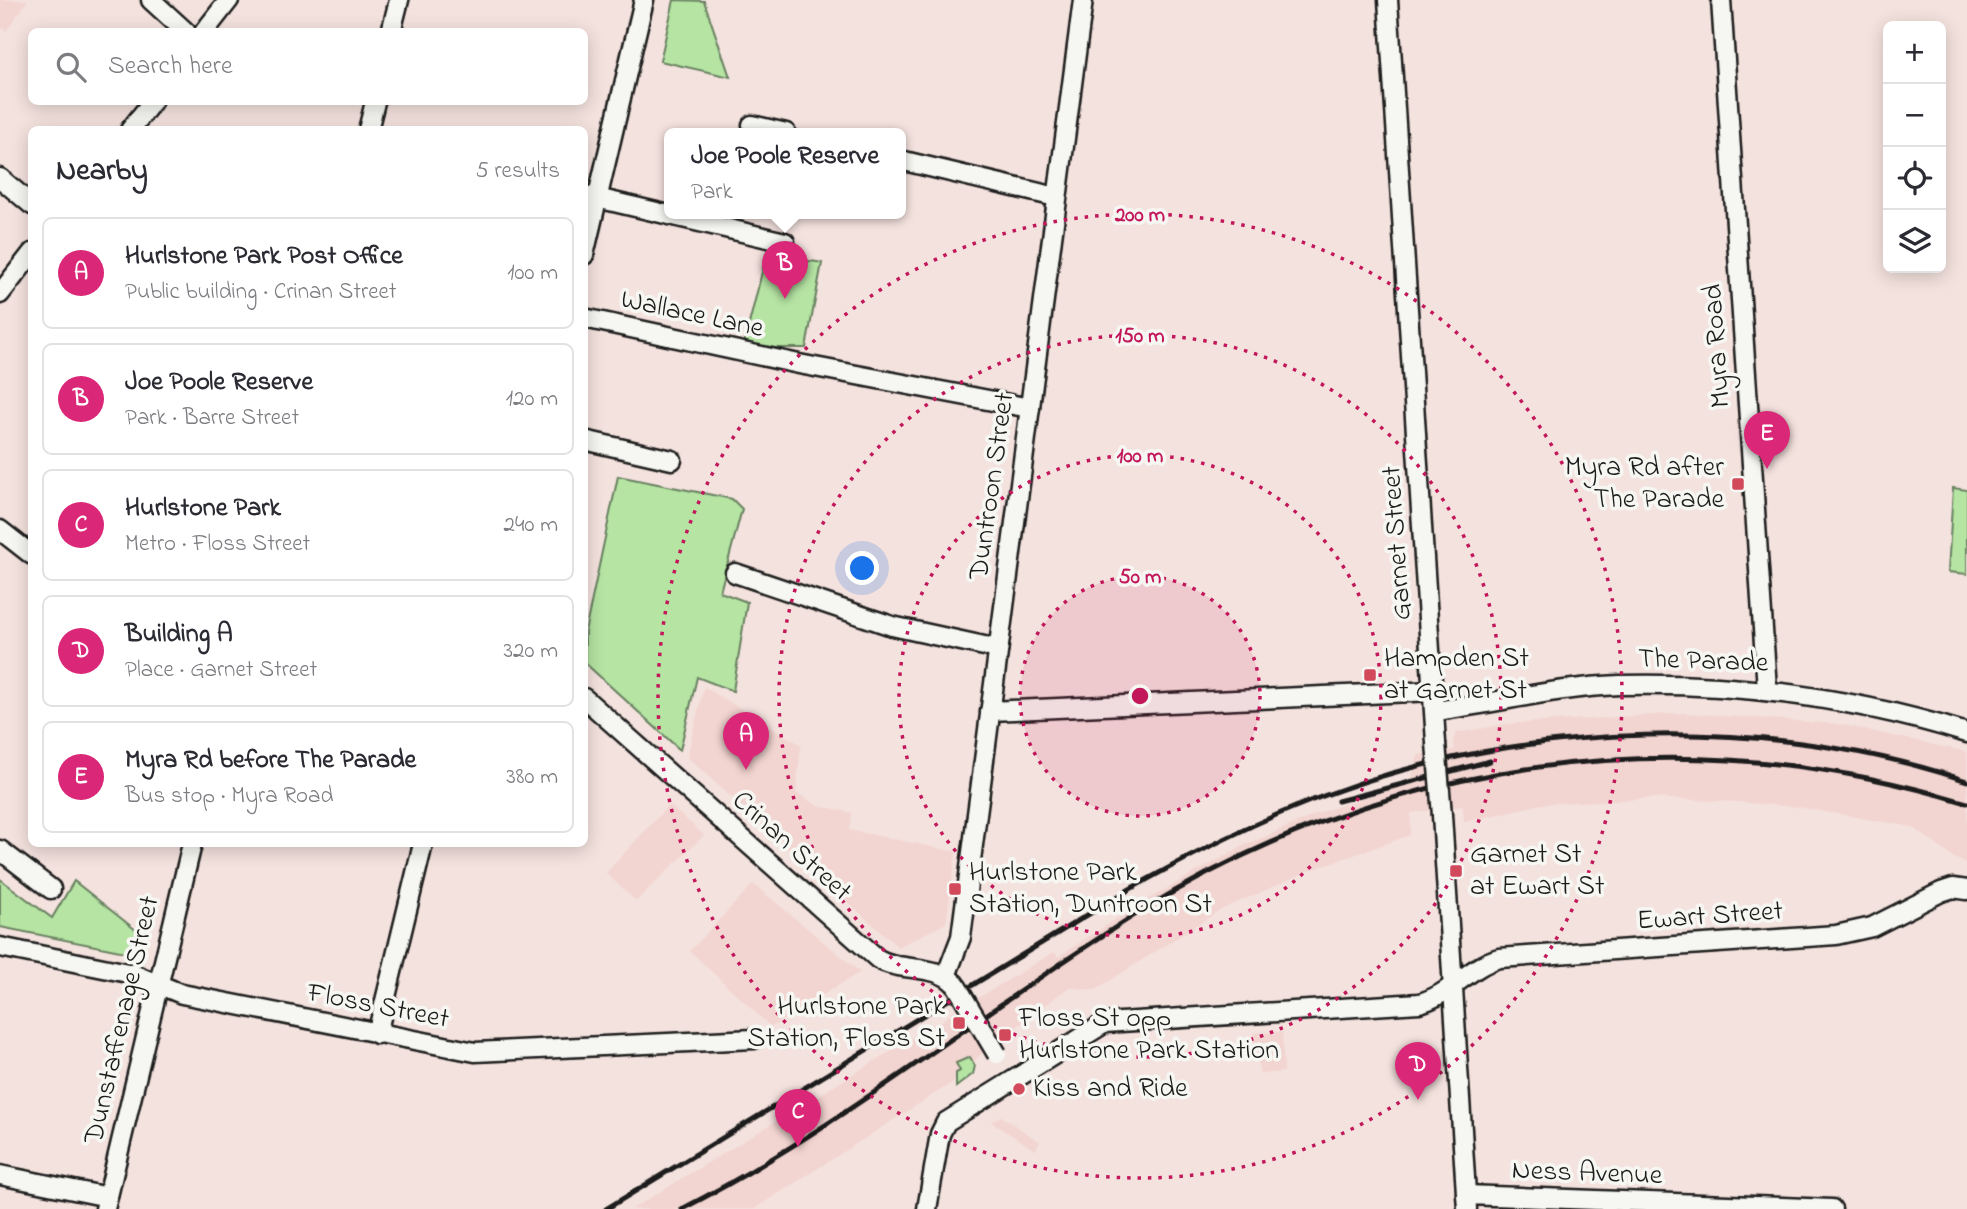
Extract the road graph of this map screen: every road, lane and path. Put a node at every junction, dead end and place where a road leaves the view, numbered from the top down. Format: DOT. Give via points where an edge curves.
graph roads {
  1 [pos="151,0"];
  2 [pos="229,0"];
  3 [pos="399,0"];
  4 [pos="644,0"];
  5 [pos="1083,0"];
  6 [pos="1388,0"];
  7 [pos="1721,0"];
  8 [pos="182,28"];
  9 [pos="207,28"];
  10 [pos="392,28"];
  11 [pos="150,105"];
  12 [pos="374,105"];
  13 [pos="752,125"];
  14 [pos="133,126"];
  15 [pos="369,126"];
  16 [pos="765,128"];
  17 [pos="906,161"];
  18 [pos="0,178"];
  19 [pos="591,197"];
  20 [pos="1056,197"];
  21 [pos="28,202"];
  22 [pos="664,214"];
  23 [pos="686,219"];
  24 [pos="588,222"];
  25 [pos="785,242"];
  26 [pos="28,258"];
  27 [pos="0,294"];
  28 [pos="588,319"];
  29 [pos="1030,408"];
  30 [pos="588,441"];
  31 [pos="672,460"];
  32 [pos="0,530"];
  33 [pos="28,552"];
  34 [pos="735,572"];
  35 [pos="998,649"];
  36 [pos="1767,689"];
  37 [pos="1434,691"];
  38 [pos="588,702"];
  39 [pos="990,711"];
  40 [pos="1435,711"];
  41 [pos="1967,733"];
  42 [pos="191,847"];
  43 [pos="421,847"];
  44 [pos="0,850"];
  45 [pos="51,889"];
  46 [pos="1967,890"];
  47 [pos="0,947"];
  48 [pos="951,981"];
  49 [pos="1454,984"];
  50 [pos="160,987"];
  51 [pos="377,1034"];
  52 [pos="754,1039"];
  53 [pos="1013,1079"];
  54 [pos="0,1175"];
  55 [pos="1466,1202"];
  56 [pos="106,1203"];
  57 [pos="927,1209"];
  58 [pos="1832,1209"];
  1 -- 8 [label="street"];
  2 -- 9 [label="street"];
  3 -- 10 [label="street"];
  4 -- 19 [label="street"];
  5 -- 20 [label="street, Duntroon Street"];
  6 -- 37 [label="street, Garnet Street"];
  7 -- 36 [label="street, Myra Road"];
  11 -- 14 [label="street"];
  12 -- 15 [label="street"];
  13 -- 16 [label="street"];
  17 -- 20 [label="street"];
  18 -- 21 [label="street"];
  19 -- 22 [label="street"];
  19 -- 24 [label="street"];
  20 -- 29 [label="street, Duntroon Street"];
  23 -- 25 [label="street"];
  26 -- 27 [label="street"];
  28 -- 29 [label="street, Wallace Lane"];
  29 -- 35 [label="street, Duntroon Street"];
  30 -- 31 [label="street"];
  32 -- 33 [label="street"];
  34 -- 35 [label="street" via="892,626"];
  35 -- 39 [label="street, Duntroon Street"];
  36 -- 40 [label="street, The Parade" via="1620,685"];
  36 -- 41 [label="street, The Parade" via="1920,719"];
  37 -- 39 [label="street"];
  37 -- 40 [label="street, Garnet Street"];
  38 -- 48 [label="street, Crinan Street" via="878,959 897,968 934,971"];
  39 -- 48 [label="street, Duntroon Street" via="961,937"];
  40 -- 49 [label="street, Garnet Street, bridge"];
  42 -- 50 [label="street, Dunstaffenage Street"];
  43 -- 51 [label="street"];
  44 -- 45 [label="street"];
  46 -- 49 [label="street, Ewart Street" via="1941,892 1856,932 1499,958 1464,974"];
  47 -- 50 [label="street, Floss Street" via="132,974"];
  48 -- 53 [label="street, bridge"];
  49 -- 53 [label="street" via="1419,1003 1112,1021"];
  49 -- 55 [label="street, Garnet Street"];
  50 -- 51 [label="street, Floss Street"];
  50 -- 56 [label="street, Dunstaffenage Street"];
  51 -- 52 [label="street, Floss Street" via="475,1052"];
  53 -- 57 [label="street" via="943,1127"];
  54 -- 56 [label="street"];
  55 -- 58 [label="street, Ness Avenue"];
}
